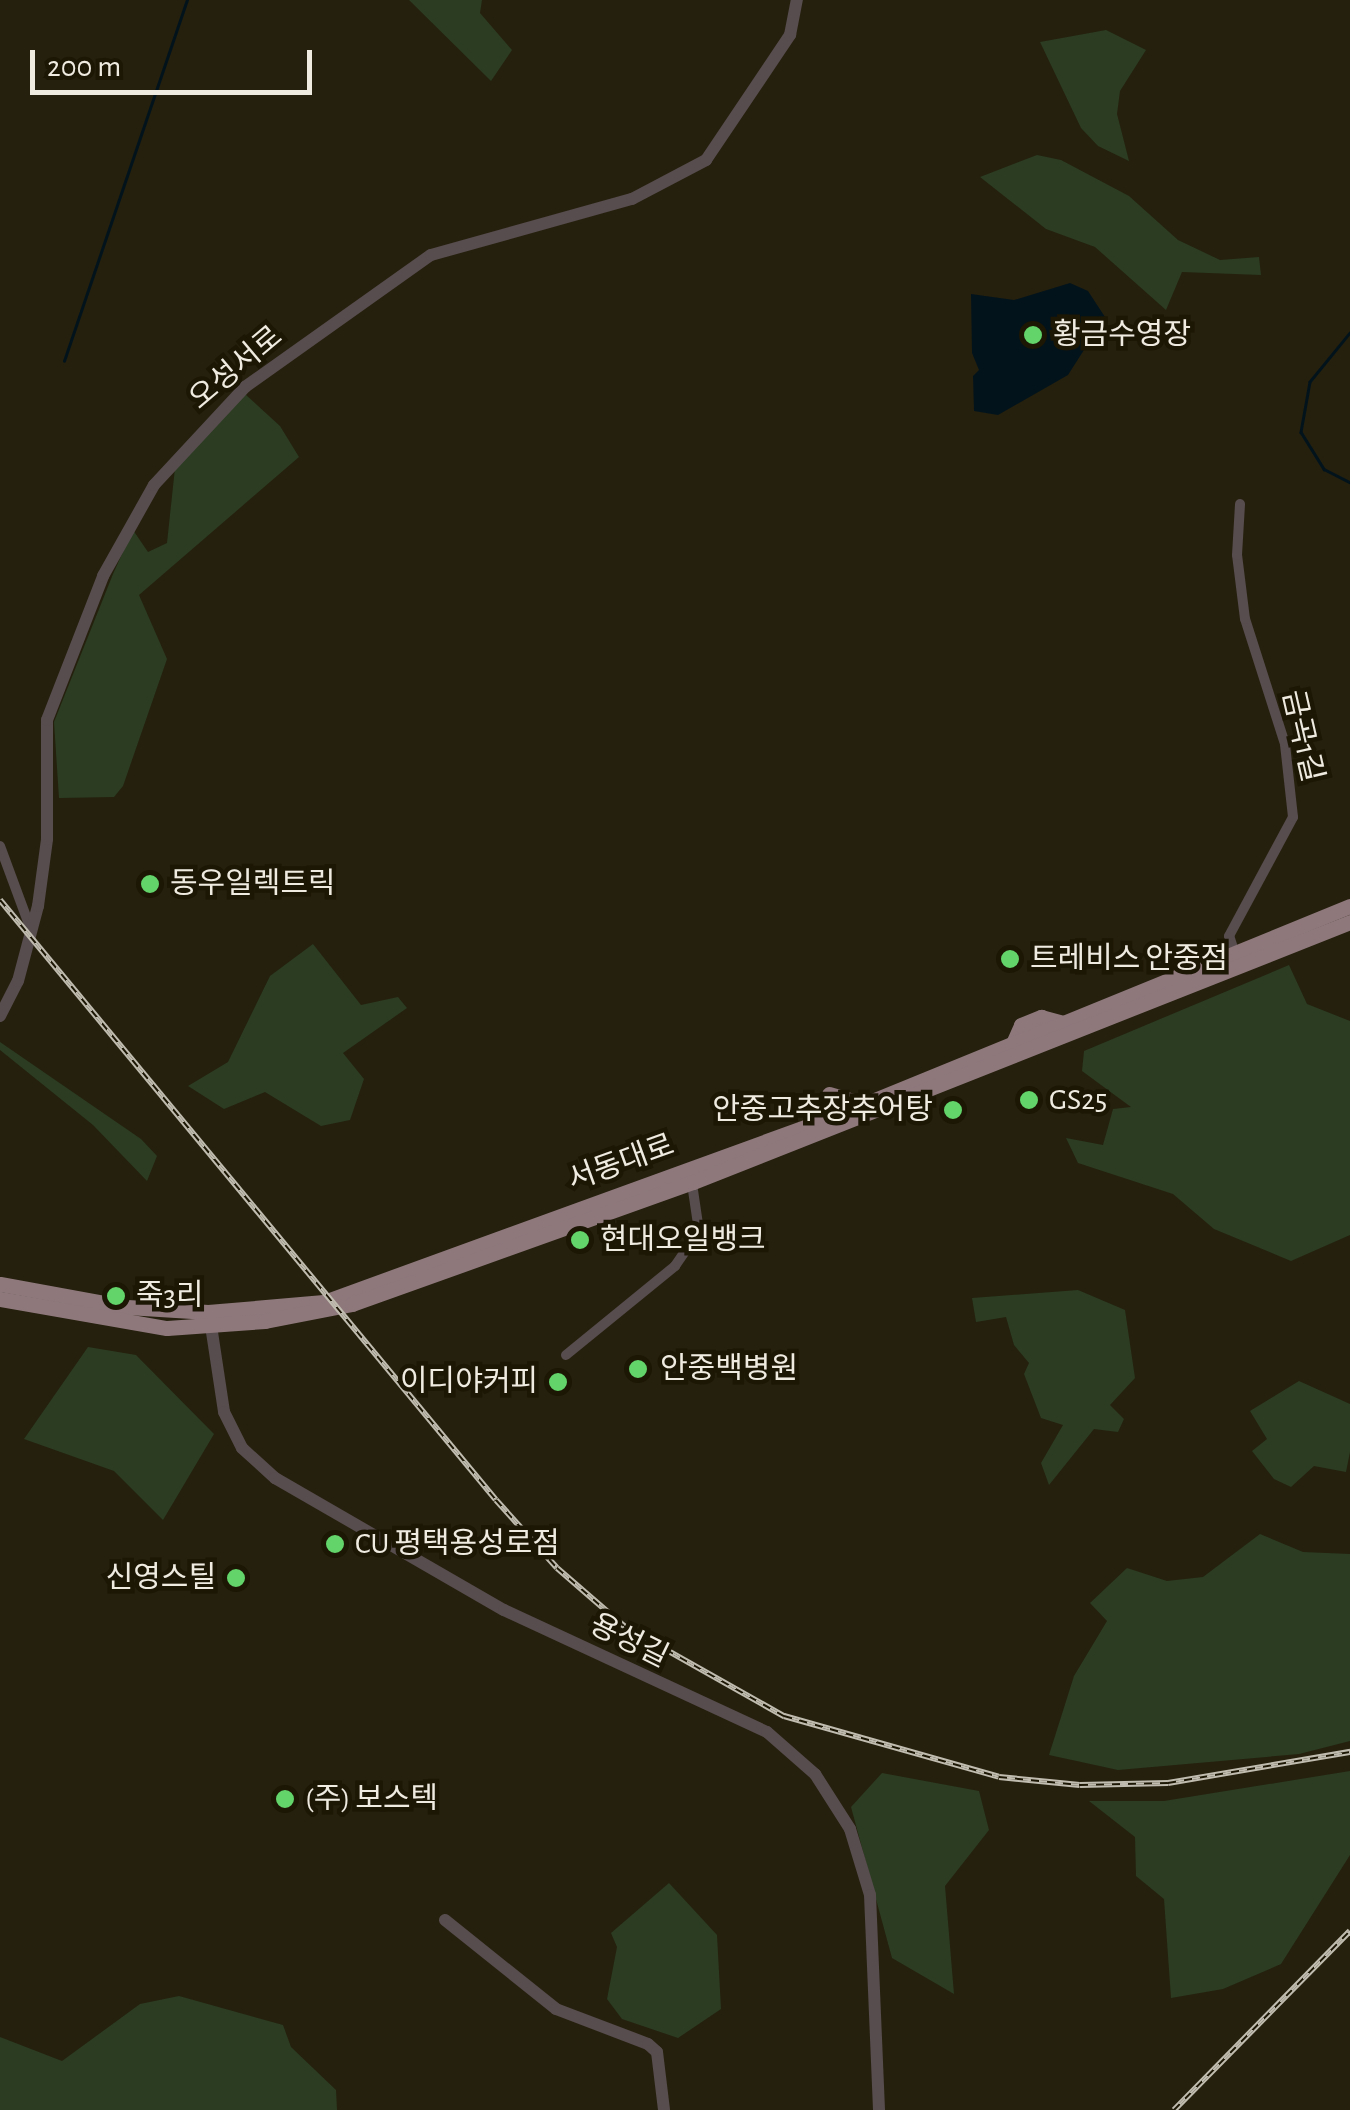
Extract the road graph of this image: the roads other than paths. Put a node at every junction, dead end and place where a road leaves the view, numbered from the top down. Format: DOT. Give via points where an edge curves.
graph roads {
  1 [pos="797,0"];
  2 [pos="1240,504"];
  3 [pos="0,846"];
  4 [pos="1350,906"];
  5 [pos="1350,922"];
  6 [pos="31,930"];
  7 [pos="1237,959"];
  8 [pos="0,1016"];
  9 [pos="829,1094"];
  10 [pos="864,1104"];
  11 [pos="690,1174"];
  12 [pos="0,1284"];
  13 [pos="0,1299"];
  14 [pos="210,1320"];
  15 [pos="566,1355"];
  16 [pos="445,1920"];
  17 [pos="664,2110"];
  18 [pos="879,2110"];
  1 -- 6 [label="street, 오성서로" via="790,35 706,160 632,199 431,255 245,387 173,462 123,534 47,720 48,839"];
  2 -- 7 [label="street, 금곡1길" via="1236,555 1245,619 1282,731 1293,817 1229,936"];
  3 -- 6 [label="street"];
  4 -- 7 [label="main road, 서동대로"];
  5 -- 7 [label="main road, 서동대로"];
  6 -- 8 [label="street, 오성서로"];
  7 -- 10 [label="main road, 서동대로"];
  7 -- 11 [label="main road, 서동대로"];
  9 -- 10 [label="main road"];
  10 -- 11 [label="main road, 서동대로"];
  11 -- 14 [label="main road, 서동대로" via="352,1304"];
  11 -- 15 [label="street" via="699,1231 675,1266"];
  12 -- 14 [label="main road, 서동대로"];
  13 -- 14 [label="main road, 서동대로" via="94,1318"];
  14 -- 18 [label="street, 용성길" via="224,1412 242,1448 276,1478 504,1610 767,1732 816,1774 850,1828 870,1895"];
  16 -- 17 [label="street" via="556,2009 648,2044 657,2052"];
}
